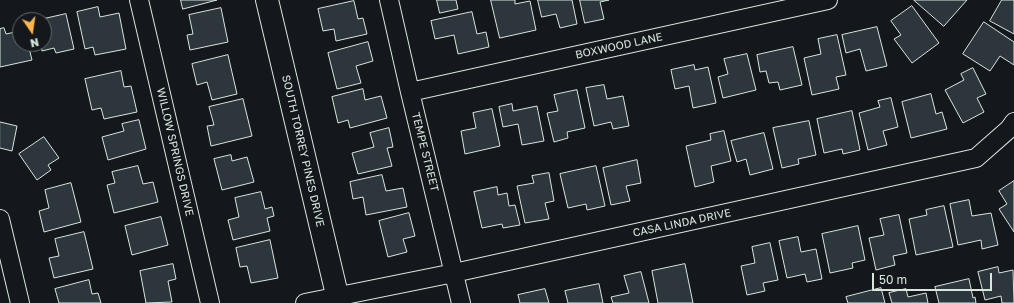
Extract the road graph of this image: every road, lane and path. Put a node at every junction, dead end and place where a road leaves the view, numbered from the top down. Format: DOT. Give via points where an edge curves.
graph roads {
  1 [pos="140,0"];
  2 [pos="267,0"];
  3 [pos="389,0"];
  4 [pos="828,0"];
  5 [pos="410,92"];
  6 [pos="1014,122"];
  7 [pos="0,219"];
  8 [pos="454,273"];
  9 [pos="338,300"];
  10 [pos="20,303"];
  11 [pos="210,303"];
  12 [pos="305,303"];
  13 [pos="462,303"];
  1 -- 11 [label="street, WILLOW SPRINGS DRIVE"];
  2 -- 9 [label="main road, SOUTH TORREY PINES DRIVE"];
  3 -- 5 [label="street, TEMPE STREET"];
  4 -- 5 [label="street, BOXWOOD LANE"];
  5 -- 8 [label="street, TEMPE STREET"];
  6 -- 8 [label="street, CASA LINDA DRIVE" via="976,158"];
  7 -- 10 [label="street"];
  8 -- 9 [label="street, CASA LINDA DRIVE"];
  8 -- 13 [label="street, TEMPE STREET"];
  9 -- 12 [label="street, CASA LINDA DRIVE"];
}
